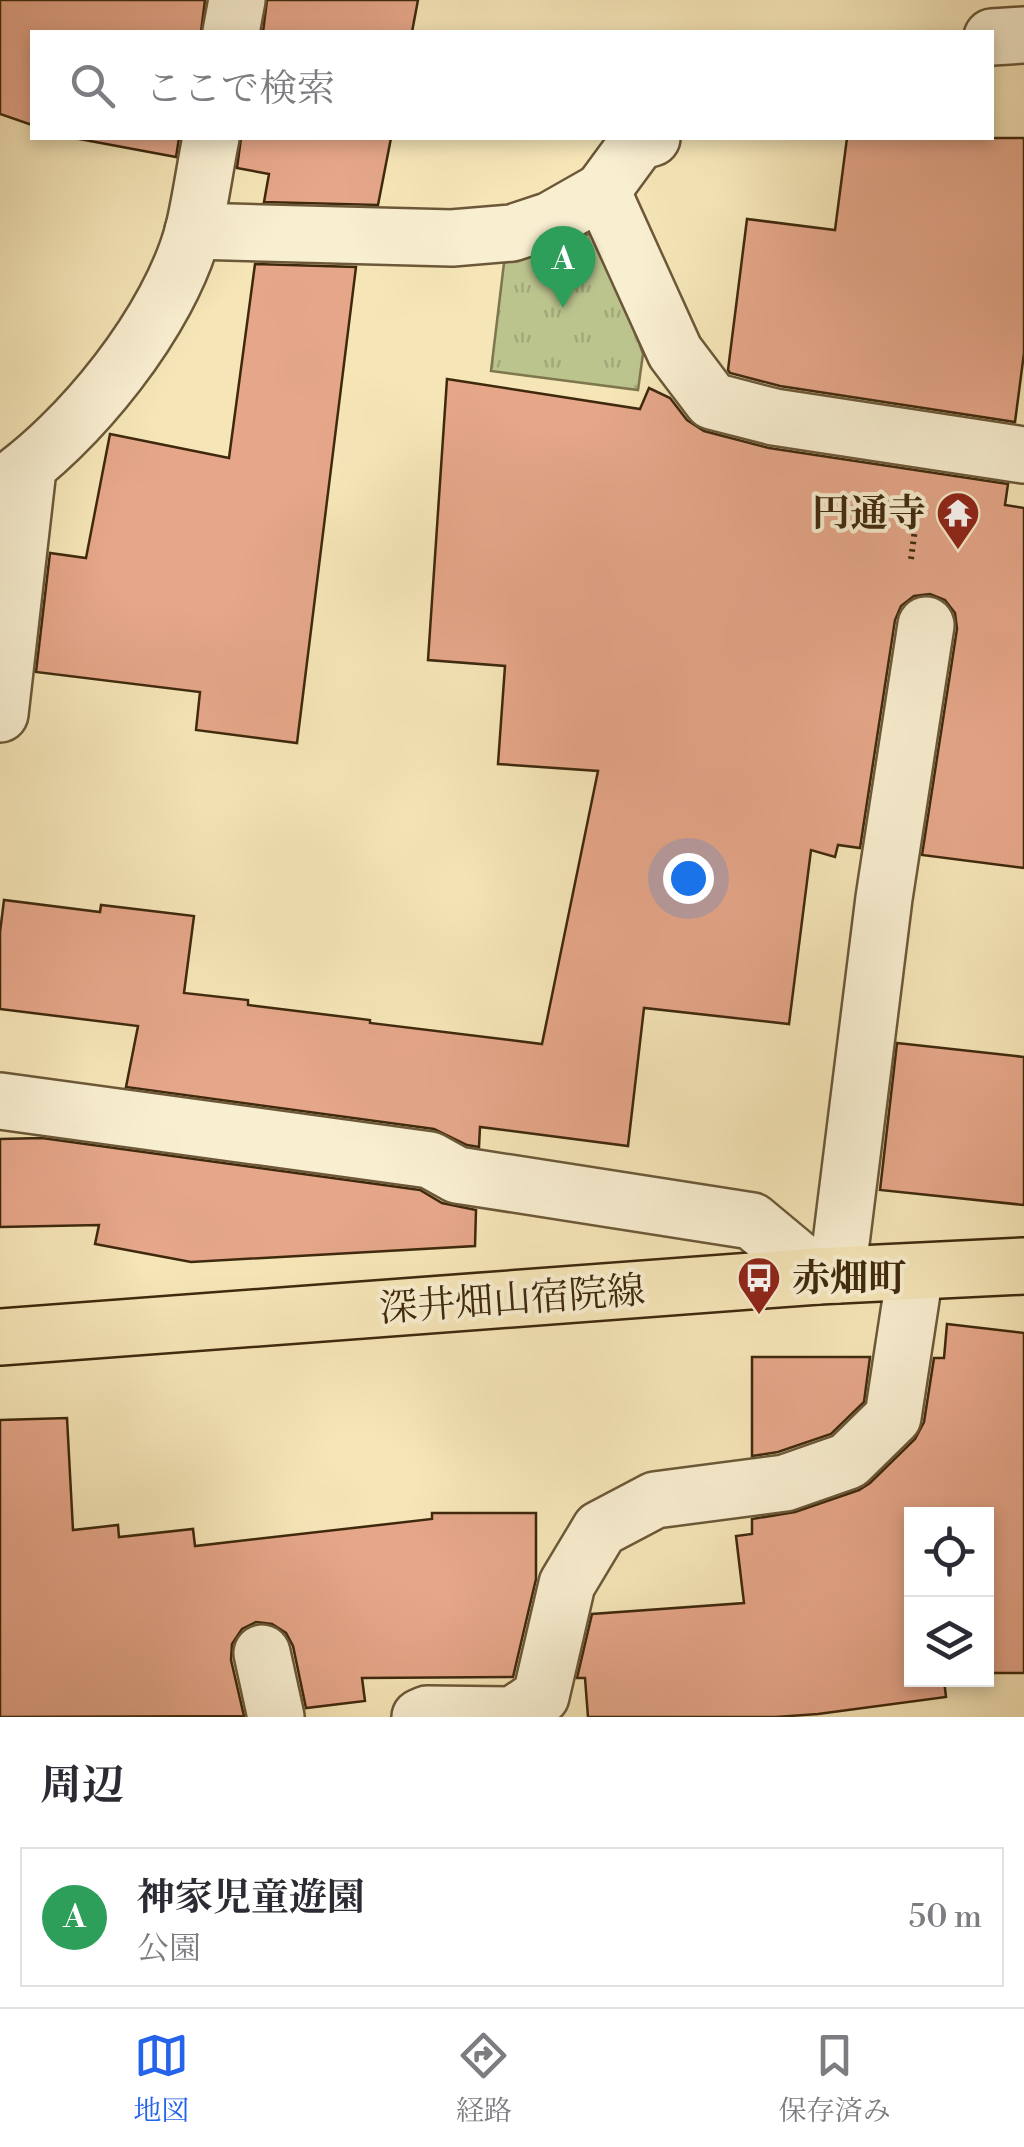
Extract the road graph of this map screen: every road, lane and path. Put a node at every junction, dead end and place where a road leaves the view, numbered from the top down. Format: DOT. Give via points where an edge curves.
graph roads {
  1 [pos="238,0"];
  2 [pos="231,30"];
  3 [pos="1024,35"];
  4 [pos="994,38"];
  5 [pos="211,140"];
  6 [pos="645,140"];
  7 [pos="602,191"];
  8 [pos="193,230"];
  9 [pos="926,441"];
  10 [pos="1024,455"];
  11 [pos="14,478"];
  12 [pos="926,625"];
  13 [pos="0,714"];
  14 [pos="0,1101"];
  15 [pos="1024,1266"];
  16 [pos="915,1273"];
  17 [pos="827,1276"];
  18 [pos="0,1337"];
  19 [pos="262,1652"];
  20 [pos="276,1717"];
  21 [pos="420,1717"];
  1 -- 2 [label="street"];
  3 -- 4 [label="street"];
  5 -- 8 [label="street"];
  6 -- 7 [label="street"];
  7 -- 8 [label="street" via="551,220 482,236"];
  7 -- 9 [label="street" via="675,352 712,400 774,417"];
  8 -- 11 [label="street" via="168,296 108,388"];
  9 -- 10 [label="street"];
  9 -- 12 [label="path" via="905,609"];
  11 -- 13 [label="street"];
  12 -- 17 [label="street"];
  14 -- 17 [label="street" via="430,1160 457,1175 752,1221"];
  15 -- 16 [label="main road, 深井畑山宿院線"];
  16 -- 17 [label="main road, 深井畑山宿院線"];
  16 -- 21 [label="street" via="893,1417 848,1461 784,1484 656,1500 600,1529 567,1584 542,1696 513,1715"];
  17 -- 18 [label="main road, 深井畑山宿院線"];
  19 -- 20 [label="street"];
}
